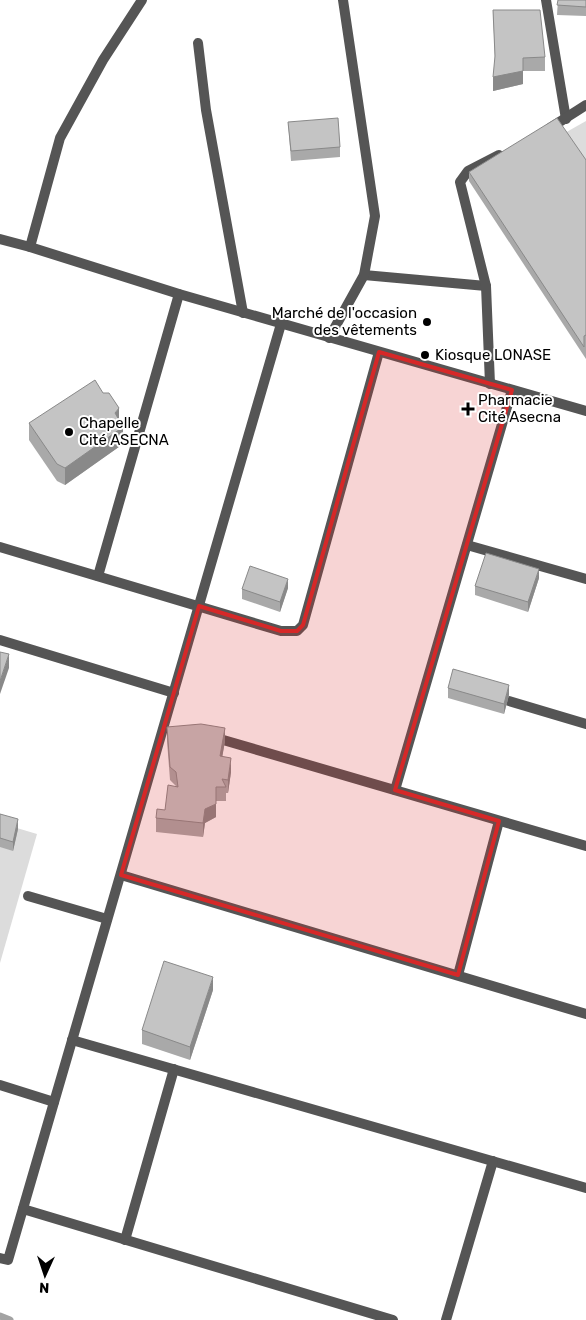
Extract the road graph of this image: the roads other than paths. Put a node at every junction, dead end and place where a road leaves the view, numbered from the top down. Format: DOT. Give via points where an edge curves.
graph roads {
  1 [pos="142,0"];
  2 [pos="343,0"];
  3 [pos="546,0"];
  4 [pos="198,42"];
  5 [pos="586,105"];
  6 [pos="566,119"];
  7 [pos="541,132"];
  8 [pos="508,150"];
  9 [pos="0,239"];
  10 [pos="30,246"];
  11 [pos="364,275"];
  12 [pos="486,286"];
  13 [pos="179,294"];
  14 [pos="243,313"];
  15 [pos="281,324"];
  16 [pos="329,338"];
  17 [pos="379,352"];
  18 [pos="490,384"];
  19 [pos="512,390"];
  20 [pos="586,411"];
  21 [pos="467,545"];
  22 [pos="0,547"];
  23 [pos="98,576"];
  24 [pos="586,579"];
  25 [pos="199,606"];
  26 [pos="0,640"];
  27 [pos="174,693"];
  28 [pos="509,701"];
  29 [pos="586,724"];
  30 [pos="202,734"];
  31 [pos="395,790"];
  32 [pos="499,821"];
  33 [pos="586,846"];
  34 [pos="120,875"];
  35 [pos="28,896"];
  36 [pos="107,919"];
  37 [pos="458,976"];
  38 [pos="586,1014"];
  39 [pos="72,1040"];
  40 [pos="174,1069"];
  41 [pos="0,1085"];
  42 [pos="54,1102"];
  43 [pos="493,1161"];
  44 [pos="586,1188"];
  45 [pos="23,1209"];
  46 [pos="125,1240"];
  47 [pos="0,1258"];
  48 [pos="392,1320"];
  49 [pos="446,1320"];
  1 -- 10 [label="street" via="103,60 60,138"];
  2 -- 11 [label="street" via="375,216"];
  3 -- 6 [label="street"];
  4 -- 14 [label="street" via="206,110"];
  5 -- 6 [label="street"];
  6 -- 7 [label="street"];
  8 -- 12 [label="street" via="468,171 460,182"];
  9 -- 10 [label="street"];
  10 -- 13 [label="street"];
  11 -- 12 [label="street"];
  11 -- 16 [label="street"];
  12 -- 18 [label="street"];
  13 -- 14 [label="street"];
  13 -- 23 [label="street"];
  14 -- 15 [label="street"];
  15 -- 16 [label="street"];
  15 -- 25 [label="street"];
  16 -- 17 [label="street"];
  17 -- 18 [label="street"];
  17 -- 25 [label="street" via="303,625 297,631 281,631"];
  18 -- 19 [label="street"];
  19 -- 20 [label="street"];
  19 -- 21 [label="street"];
  21 -- 24 [label="street"];
  21 -- 31 [label="street"];
  22 -- 23 [label="street"];
  23 -- 25 [label="street"];
  25 -- 27 [label="street"];
  26 -- 27 [label="street"];
  27 -- 34 [label="street" via="170,724"];
  28 -- 29 [label="street"];
  30 -- 31 [label="street"];
  31 -- 32 [label="street"];
  32 -- 33 [label="street"];
  32 -- 37 [label="street"];
  34 -- 36 [label="street"];
  34 -- 37 [label="street"];
  35 -- 36 [label="street"];
  36 -- 39 [label="street"];
  37 -- 38 [label="street"];
  39 -- 40 [label="street"];
  39 -- 42 [label="street"];
  40 -- 43 [label="street"];
  40 -- 46 [label="street"];
  41 -- 42 [label="street"];
  42 -- 45 [label="street"];
  43 -- 44 [label="street"];
  43 -- 49 [label="street"];
  45 -- 46 [label="street"];
  45 -- 47 [label="street" via="8,1260"];
  46 -- 48 [label="street"];
}
